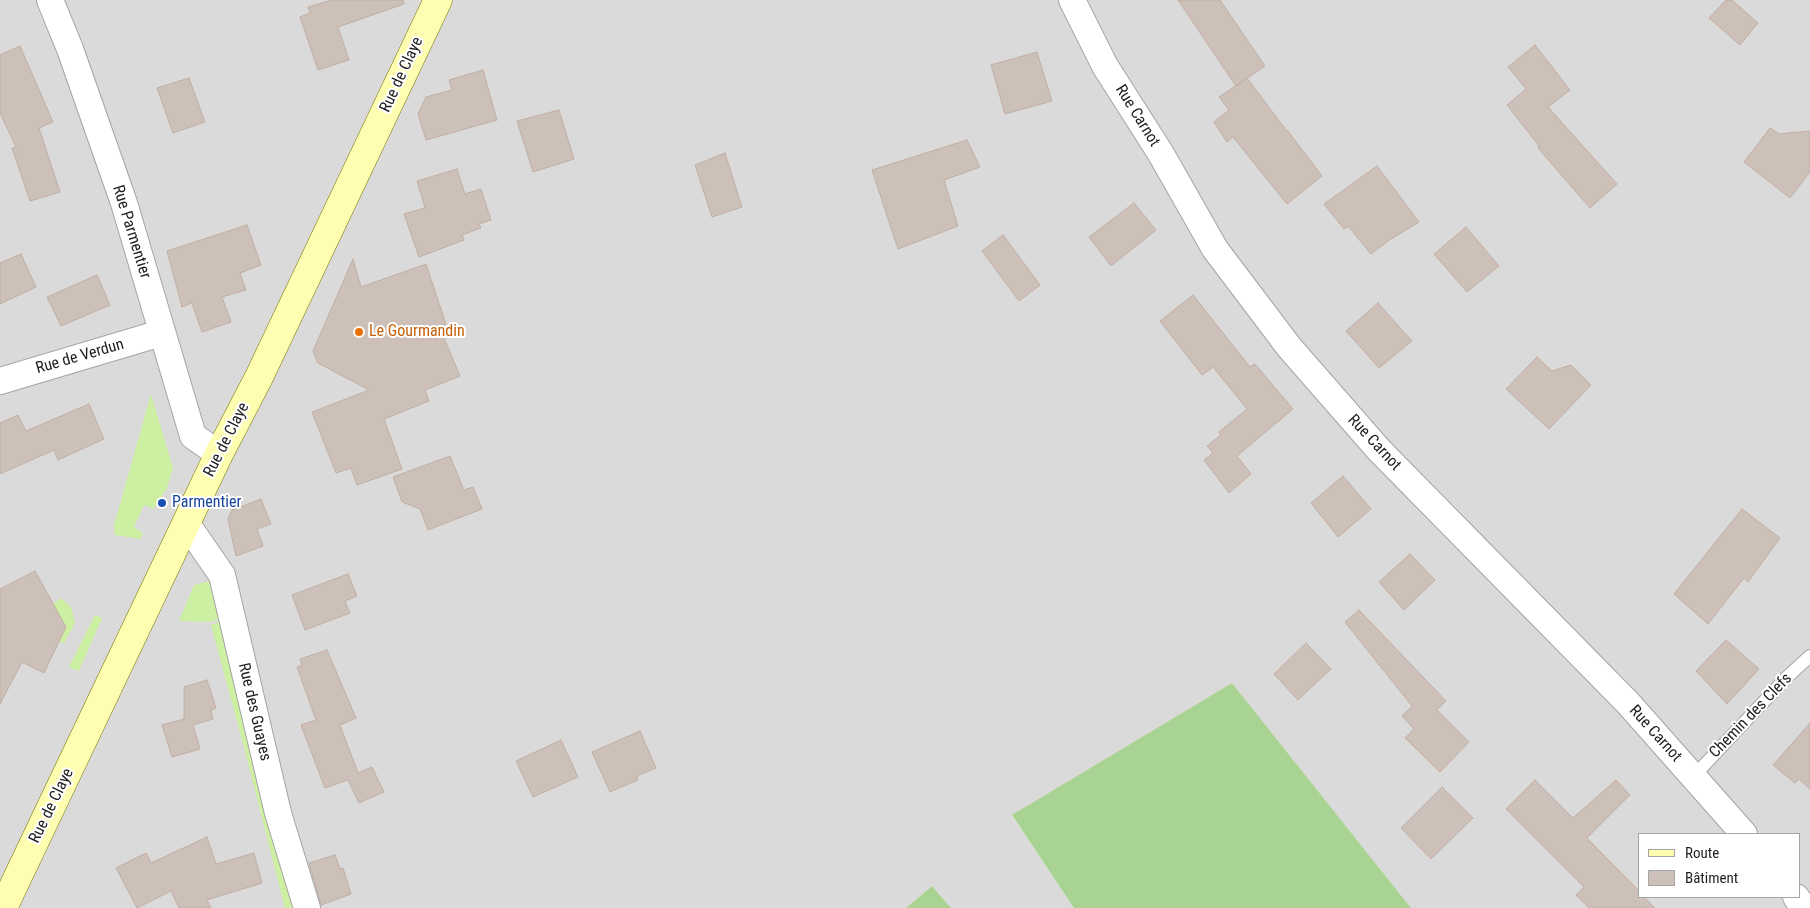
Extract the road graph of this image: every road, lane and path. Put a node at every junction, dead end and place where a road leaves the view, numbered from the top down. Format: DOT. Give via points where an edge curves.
graph roads {
  1 [pos="50,0"];
  2 [pos="438,0"];
  3 [pos="1072,0"];
  4 [pos="161,333"];
  5 [pos="0,381"];
  6 [pos="219,454"];
  7 [pos="186,523"];
  8 [pos="1810,656"];
  9 [pos="1693,777"];
  10 [pos="1743,833"];
  11 [pos="3,908"];
  12 [pos="306,908"];
  1 -- 4 [label="street, Rue Parmentier" via="124,204"];
  2 -- 6 [label="street, Rue de Claye" via="259,377"];
  3 -- 9 [label="street, Rue Carnot" via="1105,66 1161,154 1215,249 1289,347 1379,450 1628,704"];
  4 -- 5 [label="street, Rue de Verdun"];
  4 -- 6 [label="street, Rue Parmentier" via="193,436"];
  6 -- 7 [label="street, Rue de Claye"];
  7 -- 11 [label="street, Rue de Claye"];
  7 -- 12 [label="street, Rue des Guayes" via="222,575 278,813"];
  8 -- 9 [label="lane, Chemin des Clefs"];
  9 -- 10 [label="street, Rue Carnot"];
}
